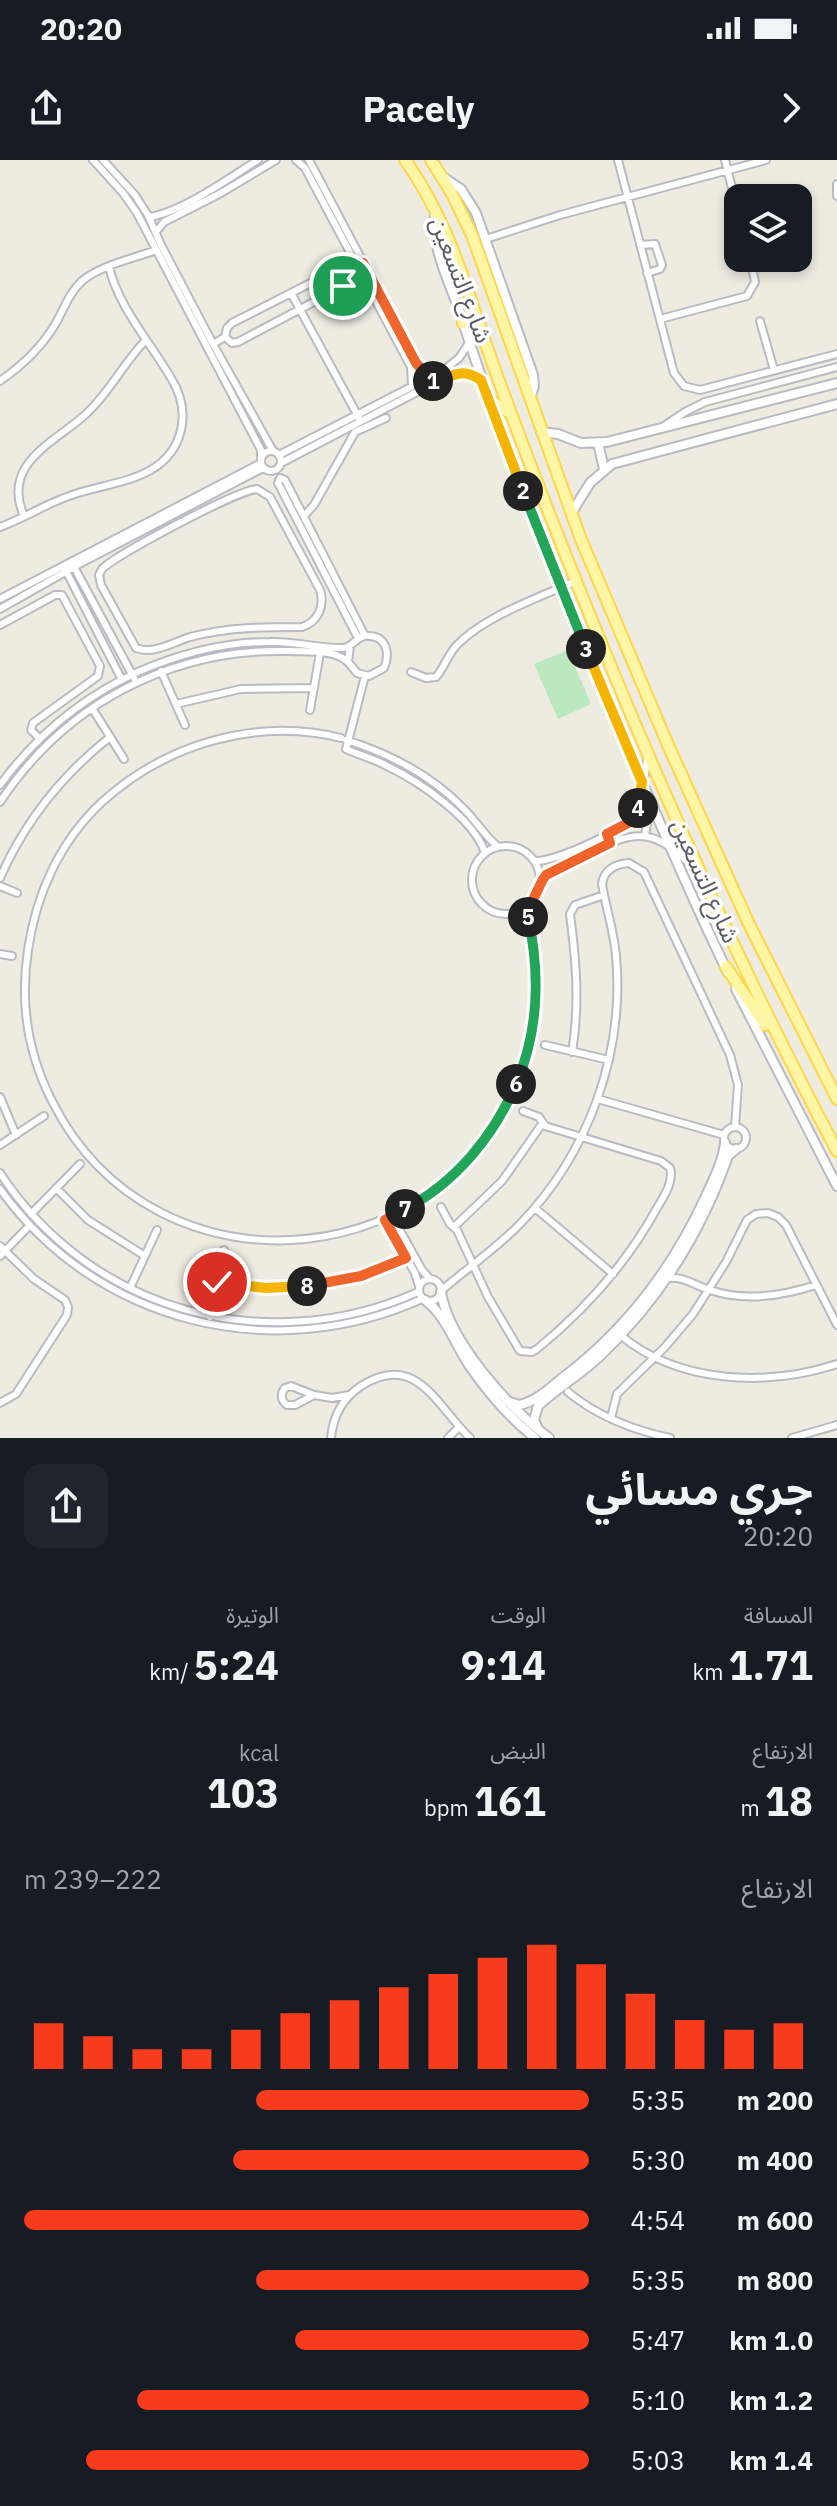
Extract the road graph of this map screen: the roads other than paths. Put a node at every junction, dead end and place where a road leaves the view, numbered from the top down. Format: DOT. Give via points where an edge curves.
graph roads {
  1 [pos="93,160"];
  2 [pos="103,160"];
  3 [pos="258,160"];
  4 [pos="276,160"];
  5 [pos="296,160"];
  6 [pos="309,160"];
  7 [pos="405,160"];
  8 [pos="431,160"];
  9 [pos="618,160"];
  10 [pos="725,160"];
  11 [pos="766,160"];
  12 [pos="247,167"];
  13 [pos="727,170"];
  14 [pos="253,174"];
  15 [pos="443,177"];
  16 [pos="731,184"];
  17 [pos="837,184"];
  18 [pos="837,196"];
  19 [pos="627,197"];
  20 [pos="436,211"];
  21 [pos="149,217"];
  22 [pos="156,232"];
  23 [pos="486,239"];
  24 [pos="640,245"];
  25 [pos="156,250"];
  26 [pos="360,265"];
  27 [pos="109,267"];
  28 [pos="753,272"];
  29 [pos="349,273"];
  30 [pos="647,273"];
  31 [pos="291,293"];
  32 [pos="300,309"];
  33 [pos="474,310"];
  34 [pos="660,319"];
  35 [pos="760,321"];
  36 [pos="463,323"];
  37 [pos="225,337"];
  38 [pos="146,340"];
  39 [pos="469,343"];
  40 [pos="210,346"];
  41 [pos="837,354"];
  42 [pos="459,358"];
  43 [pos="217,359"];
  44 [pos="837,367"];
  45 [pos="774,370"];
  46 [pos="464,373"];
  47 [pos="428,375"];
  48 [pos="481,380"];
  49 [pos="0,381"];
  50 [pos="436,382"];
  51 [pos="837,383"];
  52 [pos="412,385"];
  53 [pos="488,398"];
  54 [pos="530,399"];
  55 [pos="837,404"];
  56 [pos="511,414"];
  57 [pos="359,418"];
  58 [pos="386,418"];
  59 [pos="660,430"];
  60 [pos="541,432"];
  61 [pos="598,443"];
  62 [pos="27,452"];
  63 [pos="278,457"];
  64 [pos="262,463"];
  65 [pos="604,469"];
  66 [pos="12,475"];
  67 [pos="572,512"];
  68 [pos="170,515"];
  69 [pos="24,516"];
  70 [pos="304,516"];
  71 [pos="176,526"];
  72 [pos="0,527"];
  73 [pos="73,564"];
  74 [pos="65,568"];
  75 [pos="577,581"];
  76 [pos="34,586"];
  77 [pos="560,588"];
  78 [pos="0,599"];
  79 [pos="13,601"];
  80 [pos="0,609"];
  81 [pos="20,614"];
  82 [pos="0,625"];
  83 [pos="95,626"];
  84 [pos="233,628"];
  85 [pos="83,633"];
  86 [pos="362,637"];
  87 [pos="236,645"];
  88 [pos="350,646"];
  89 [pos="320,653"];
  90 [pos="348,662"];
  91 [pos="161,671"];
  92 [pos="411,672"];
  93 [pos="365,676"];
  94 [pos="134,678"];
  95 [pos="124,683"];
  96 [pos="314,688"];
  97 [pos="176,704"];
  98 [pos="92,708"];
  99 [pos="310,710"];
  100 [pos="185,725"];
  101 [pos="110,737"];
  102 [pos="40,739"];
  103 [pos="344,739"];
  104 [pos="648,755"];
  105 [pos="124,759"];
  106 [pos="642,782"];
  107 [pos="0,785"];
  108 [pos="0,802"];
  109 [pos="635,813"];
  110 [pos="628,823"];
  111 [pos="607,834"];
  112 [pos="633,835"];
  113 [pos="645,835"];
  114 [pos="610,843"];
  115 [pos="498,847"];
  116 [pos="672,848"];
  117 [pos="485,853"];
  118 [pos="535,861"];
  119 [pos="701,876"];
  120 [pos="0,878"];
  121 [pos="540,882"];
  122 [pos="0,886"];
  123 [pos="17,893"];
  124 [pos="604,895"];
  125 [pos="528,906"];
  126 [pos="520,911"];
  127 [pos="530,936"];
  128 [pos="0,954"];
  129 [pos="12,956"];
  130 [pos="726,967"];
  131 [pos="545,1045"];
  132 [pos="784,1051"];
  133 [pos="572,1052"];
  134 [pos="609,1060"];
  135 [pos="817,1062"];
  136 [pos="795,1073"];
  137 [pos="829,1083"];
  138 [pos="808,1096"];
  139 [pos="0,1097"];
  140 [pos="598,1099"];
  141 [pos="837,1099"];
  142 [pos="523,1111"];
  143 [pos="44,1116"];
  144 [pos="542,1124"];
  145 [pos="735,1126"];
  146 [pos="16,1135"];
  147 [pos="581,1138"];
  148 [pos="724,1139"];
  149 [pos="0,1145"];
  150 [pos="736,1149"];
  151 [pos="837,1151"];
  152 [pos="80,1164"];
  153 [pos="0,1173"];
  154 [pos="837,1186"];
  155 [pos="56,1188"];
  156 [pos="0,1189"];
  157 [pos="441,1207"];
  158 [pos="535,1208"];
  159 [pos="31,1214"];
  160 [pos="388,1218"];
  161 [pos="30,1225"];
  162 [pos="454,1227"];
  163 [pos="157,1230"];
  164 [pos="224,1250"];
  165 [pos="1,1251"];
  166 [pos="145,1256"];
  167 [pos="406,1258"];
  168 [pos="473,1264"];
  169 [pos="677,1264"];
  170 [pos="613,1274"];
  171 [pos="457,1275"];
  172 [pos="668,1278"];
  173 [pos="682,1278"];
  174 [pos="431,1279"];
  175 [pos="217,1282"];
  176 [pos="816,1285"];
  177 [pos="708,1290"];
  178 [pos="441,1291"];
  179 [pos="129,1292"];
  180 [pos="421,1294"];
  181 [pos="209,1320"];
  182 [pos="837,1325"];
  183 [pos="618,1333"];
  184 [pos="655,1357"];
  185 [pos="837,1364"];
  186 [pos="568,1392"];
  187 [pos="314,1395"];
  188 [pos="349,1395"];
  189 [pos="327,1397"];
  190 [pos="507,1401"];
  191 [pos="0,1403"];
  192 [pos="524,1404"];
  193 [pos="534,1414"];
  194 [pos="611,1418"];
  195 [pos="334,1421"];
  196 [pos="837,1425"];
  197 [pos="459,1427"];
  198 [pos="536,1434"];
  199 [pos="331,1438"];
  200 [pos="448,1438"];
  201 [pos="470,1438"];
  202 [pos="549,1438"];
  203 [pos="670,1438"];
  204 [pos="792,1438"];
  1 -- 25 [label="street" via="133,207"];
  2 -- 21 [label="street"];
  3 -- 12 [label="street"];
  4 -- 14 [label="street"];
  5 -- 26 [label="street"];
  6 -- 26 [label="street"];
  7 -- 20 [label="main road, شارع التسعين"];
  8 -- 15 [label="main road, شارع التسعين"];
  9 -- 19 [label="street"];
  10 -- 13 [label="street"];
  11 -- 13 [label="street"];
  12 -- 14 [label="street"];
  12 -- 21 [label="street" via="205,193"];
  13 -- 16 [label="street"];
  13 -- 19 [label="street"];
  14 -- 22 [label="street" via="164,222"];
  15 -- 23 [label="street" via="470,200"];
  15 -- 54 [label="main road, شارع التسعين" via="472,235"];
  17 -- 18 [label="street"];
  19 -- 23 [label="street"];
  19 -- 24 [label="street"];
  20 -- 33 [label="main road, شارع التسعين"];
  20 -- 36 [label="street" via="436,251"];
  21 -- 22 [label="street"];
  22 -- 40 [label="street"];
  23 -- 54 [label="street" via="533,375"];
  24 -- 30 [label="street"];
  24 -- 30 [label="street" via="654,243 659,255 661,269"];
  25 -- 27 [label="street"];
  25 -- 40 [label="street"];
  26 -- 29 [label="street"];
  26 -- 47 [label="street"];
  26 -- 52 [label="street" via="411,367"];
  27 -- 38 [label="street" via="117,292"];
  27 -- 49 [label="street" via="77,286 43,342"];
  28 -- 34 [label="street" via="755,282 747,296"];
  29 -- 31 [label="street" via="338,269"];
  29 -- 32 [label="street" via="343,286"];
  30 -- 34 [label="street"];
  31 -- 32 [label="street"];
  31 -- 37 [label="street" via="232,323"];
  32 -- 37 [label="street" via="238,342"];
  32 -- 57 [label="street"];
  33 -- 36 [label="main road"];
  33 -- 56 [label="main road, شارع التسعين"];
  34 -- 45 [label="street" via="674,373 684,386 700,390"];
  35 -- 45 [label="street"];
  36 -- 39 [label="street"];
  37 -- 40 [label="street"];
  38 -- 62 [label="street" via="88,412"];
  38 -- 69 [label="street" via="180,398 182,423 174,447 147,473 71,495"];
  39 -- 42 [label="street"];
  39 -- 48 [label="street"];
  40 -- 43 [label="street"];
  41 -- 45 [label="street"];
  42 -- 46 [label="street"];
  42 -- 47 [label="street"];
  43 -- 63 [label="street"];
  43 -- 64 [label="street" via="261,450"];
  44 -- 59 [label="street" via="705,402"];
  46 -- 48 [label="street"];
  46 -- 50 [label="street"];
  47 -- 50 [label="street"];
  47 -- 52 [label="street"];
  48 -- 53 [label="street"];
  50 -- 57 [label="street"];
  51 -- 59 [label="street"];
  52 -- 57 [label="street"];
  53 -- 56 [label="main road"];
  53 -- 77 [label="street"];
  54 -- 60 [label="main road, شارع التسعين"];
  55 -- 65 [label="street"];
  56 -- 75 [label="main road, شارع التسعين"];
  57 -- 63 [label="street"];
  58 -- 70 [label="street" via="355,432"];
  59 -- 61 [label="street"];
  60 -- 61 [label="street"];
  60 -- 67 [label="main road, شارع التسعين"];
  61 -- 65 [label="street"];
  63 -- 64 [label="street" via="266,452"];
  63 -- 64 [label="street" via="273,471"];
  64 -- 68 [label="street"];
  64 -- 73 [label="street"];
  65 -- 67 [label="street"];
  66 -- 69 [label="street" via="11,493"];
  67 -- 135 [label="main road, شارع التسعين" via="678,769"];
  68 -- 71 [label="street"];
  68 -- 73 [label="street"];
  69 -- 72 [label="street"];
  70 -- 86 [label="street"];
  70 -- 86 [label="street" via="280,478 278,483"];
  71 -- 84 [label="street" via="100,572 101,585 131,643 151,650"];
  71 -- 84 [label="street" via="250,490 270,497 322,603 306,626"];
  73 -- 74 [label="street"];
  73 -- 94 [label="street"];
  74 -- 76 [label="street"];
  74 -- 83 [label="street"];
  75 -- 77 [label="street"];
  75 -- 104 [label="main road, شارع التسعين"];
  76 -- 78 [label="street"];
  76 -- 79 [label="street"];
  77 -- 92 [label="street" via="471,633 436,677"];
  77 -- 106 [label="street"];
  79 -- 80 [label="street"];
  79 -- 81 [label="street"];
  81 -- 82 [label="street"];
  81 -- 85 [label="street" via="60,594"];
  83 -- 85 [label="street"];
  83 -- 95 [label="street"];
  84 -- 87 [label="street"];
  85 -- 102 [label="street" via="99,674 33,723 31,730"];
  86 -- 88 [label="street"];
  86 -- 93 [label="street" via="383,642 388,656 381,671"];
  87 -- 88 [label="street"];
  87 -- 94 [label="street" via="184,656"];
  88 -- 90 [label="street"];
  89 -- 90 [label="street"];
  89 -- 91 [label="street" via="235,653"];
  89 -- 96 [label="street"];
  90 -- 93 [label="street"];
  91 -- 94 [label="street"];
  91 -- 97 [label="street"];
  93 -- 103 [label="street"];
  94 -- 95 [label="street"];
  95 -- 98 [label="street"];
  95 -- 102 [label="street" via="73,710"];
  96 -- 97 [label="street" via="241,689"];
  96 -- 99 [label="street"];
  97 -- 100 [label="street"];
  98 -- 101 [label="street"];
  98 -- 108 [label="street" via="45,746"];
  101 -- 105 [label="street"];
  101 -- 120 [label="street" via="43,803"];
  102 -- 107 [label="street"];
  103 -- 115 [label="street" via="427,777"];
  103 -- 117 [label="street" via="347,750 394,769 434,795 471,831"];
  103 -- 160 [label="street" via="275,731 218,738 165,758 118,788 80,827 49,876 31,928 24,999 35,1059 70,1135 97,1165 145,1203 194,1227 261,1241 326,1238"];
  104 -- 106 [label="street"];
  104 -- 119 [label="main road, شارع التسعين"];
  106 -- 109 [label="street"];
  106 -- 116 [label="street"];
  109 -- 110 [label="street"];
  109 -- 113 [label="street" via="647,824"];
  110 -- 111 [label="street"];
  110 -- 112 [label="street"];
  111 -- 114 [label="street"];
  111 -- 118 [label="street" via="550,860"];
  112 -- 113 [label="street"];
  112 -- 114 [label="street"];
  113 -- 116 [label="street"];
  114 -- 121 [label="street" via="553,870"];
  115 -- 117 [label="street"];
  115 -- 118 [label="street" via="522,849"];
  116 -- 119 [label="street"];
  116 -- 130 [label="street"];
  117 -- 126 [label="street" via="472,875 479,901 498,913"];
  118 -- 121 [label="street"];
  119 -- 132 [label="main road, شارع التسعين"];
  121 -- 125 [label="street"];
  122 -- 123 [label="street"];
  124 -- 133 [label="street" via="575,905 570,914 578,985"];
  124 -- 134 [label="street" via="617,978"];
  124 -- 145 [label="street" via="603,879 613,867 629,863 644,872 730,1055 739,1095"];
  125 -- 126 [label="street"];
  125 -- 127 [label="street"];
  126 -- 127 [label="street"];
  127 -- 160 [label="street" via="536,1004 527,1052 510,1098 485,1139 452,1175"];
  128 -- 129 [label="street"];
  130 -- 132 [label="main road"];
  130 -- 154 [label="street"];
  131 -- 133 [label="street"];
  132 -- 136 [label="main road, شارع التسعين"];
  133 -- 134 [label="street"];
  134 -- 140 [label="street"];
  135 -- 136 [label="main road" via="811,1071"];
  135 -- 137 [label="main road, شارع التسعين"];
  136 -- 138 [label="main road, شارع التسعين"];
  137 -- 138 [label="main road" via="813,1086"];
  137 -- 141 [label="main road, شارع التسعين"];
  138 -- 151 [label="main road, شارع التسعين"];
  139 -- 146 [label="street"];
  140 -- 147 [label="street"];
  140 -- 148 [label="street"];
  142 -- 144 [label="street" via="539,1117"];
  143 -- 146 [label="street"];
  144 -- 147 [label="street"];
  144 -- 162 [label="street" via="502,1181"];
  145 -- 148 [label="street"];
  145 -- 150 [label="street" via="746,1138"];
  146 -- 149 [label="street"];
  147 -- 158 [label="street"];
  147 -- 170 [label="street" via="664,1163 672,1172 652,1216"];
  148 -- 150 [label="street"];
  148 -- 183 [label="street" via="716,1173 688,1231"];
  150 -- 169 [label="street"];
  152 -- 155 [label="street"];
  153 -- 159 [label="street"];
  155 -- 159 [label="street"];
  155 -- 166 [label="street" via="88,1220"];
  156 -- 161 [label="street"];
  157 -- 162 [label="street"];
  158 -- 168 [label="street"];
  158 -- 170 [label="street"];
  159 -- 179 [label="street" via="73,1253"];
  160 -- 167 [label="street"];
  160 -- 174 [label="street"];
  161 -- 165 [label="street"];
  161 -- 179 [label="street" via="75,1264"];
  162 -- 168 [label="street"];
  163 -- 166 [label="street"];
  164 -- 175 [label="street"];
  165 -- 191 [label="street" via="65,1300 68,1311 16,1394"];
  166 -- 179 [label="street"];
  167 -- 175 [label="street" via="361,1276 314,1286 265,1288"];
  167 -- 180 [label="street"];
  168 -- 170 [label="street" via="506,1330 526,1353 558,1331"];
  168 -- 171 [label="street"];
  169 -- 172 [label="street"];
  169 -- 173 [label="street"];
  171 -- 174 [label="street"];
  171 -- 178 [label="street"];
  172 -- 173 [label="street"];
  172 -- 183 [label="street"];
  173 -- 177 [label="street"];
  174 -- 178 [label="street"];
  174 -- 180 [label="street"];
  175 -- 181 [label="street"];
  176 -- 177 [label="street" via="755,1297"];
  176 -- 177 [label="street" via="786,1225 762,1213 743,1225"];
  176 -- 182 [label="street"];
  177 -- 184 [label="street"];
  178 -- 180 [label="street" via="435,1300"];
  178 -- 190 [label="street" via="461,1339"];
  179 -- 181 [label="street"];
  180 -- 181 [label="street" via="316,1321"];
  180 -- 198 [label="street" via="481,1382"];
  183 -- 184 [label="street"];
  183 -- 192 [label="street"];
  183 -- 193 [label="street"];
  184 -- 185 [label="street" via="743,1378 780,1377"];
  184 -- 194 [label="street" via="617,1394"];
  186 -- 194 [label="street"];
  187 -- 187 [label="street" via="291,1386 282,1397 291,1406"];
  187 -- 189 [label="street"];
  188 -- 189 [label="street"];
  188 -- 195 [label="street"];
  188 -- 197 [label="street" via="385,1375 411,1377"];
  189 -- 195 [label="street"];
  190 -- 192 [label="street"];
  190 -- 198 [label="street"];
  192 -- 193 [label="street" via="526,1413"];
  193 -- 198 [label="street"];
  194 -- 203 [label="street"];
  195 -- 199 [label="street"];
  196 -- 204 [label="street"];
  197 -- 200 [label="street"];
  197 -- 201 [label="street"];
  198 -- 202 [label="street"];
}
